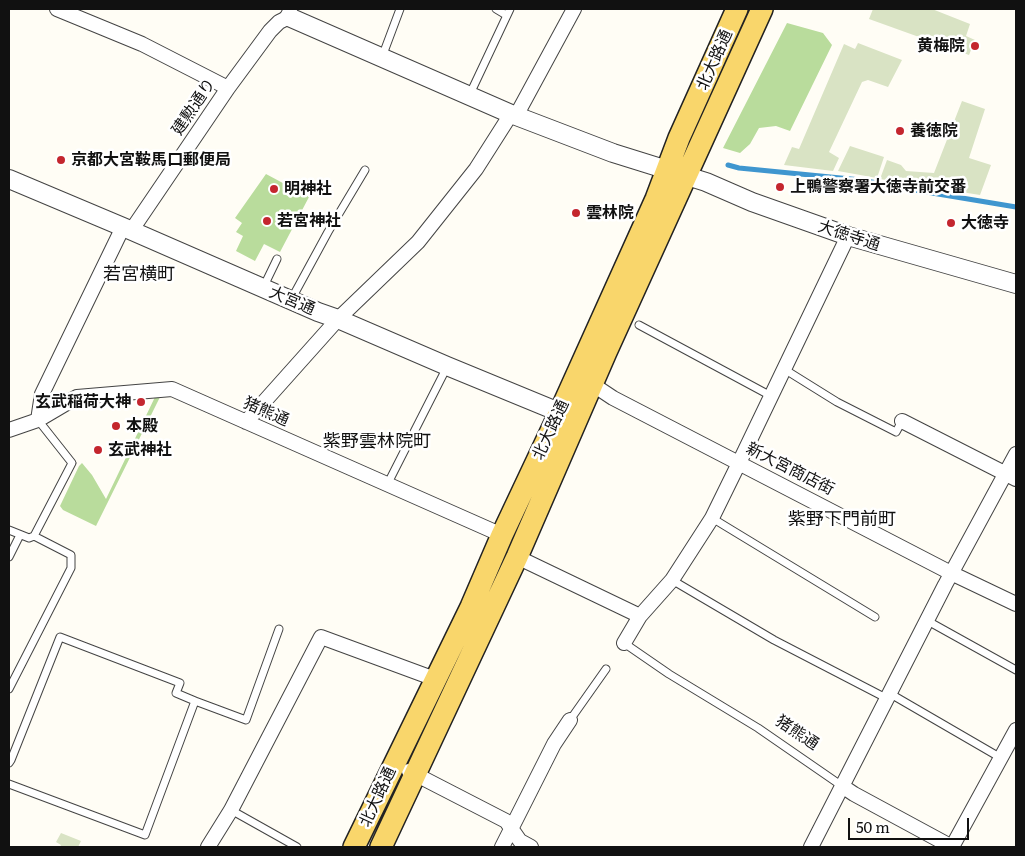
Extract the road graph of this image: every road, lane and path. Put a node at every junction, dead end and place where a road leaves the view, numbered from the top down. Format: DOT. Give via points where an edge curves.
graph roads {
  1 [pos="57,9"];
  2 [pos="400,9"];
  3 [pos="496,9"];
  4 [pos="574,9"];
  5 [pos="738,9"];
  6 [pos="762,9"];
  7 [pos="508,12"];
  8 [pos="290,13"];
  9 [pos="382,58"];
  10 [pos="228,88"];
  11 [pos="469,96"];
  12 [pos="514,115"];
  13 [pos="365,170"];
  14 [pos="677,173"];
  15 [pos="9,179"];
  16 [pos="127,229"];
  17 [pos="848,236"];
  18 [pos="277,260"];
  19 [pos="1016,284"];
  20 [pos="263,288"];
  21 [pos="291,300"];
  22 [pos="338,319"];
  23 [pos="640,325"];
  24 [pos="447,366"];
  25 [pos="784,369"];
  26 [pos="584,381"];
  27 [pos="771,396"];
  28 [pos="568,415"];
  29 [pos="38,420"];
  30 [pos="902,421"];
  31 [pos="246,422"];
  32 [pos="9,430"];
  33 [pos="1016,454"];
  34 [pos="739,463"];
  35 [pos="1011,476"];
  36 [pos="387,485"];
  37 [pos="712,518"];
  38 [pos="9,530"];
  39 [pos="20,534"];
  40 [pos="34,536"];
  41 [pos="502,536"];
  42 [pos="9,557"];
  43 [pos="517,557"];
  44 [pos="951,573"];
  45 [pos="672,580"];
  46 [pos="1016,604"];
  47 [pos="640,616"];
  48 [pos="874,617"];
  49 [pos="926,620"];
  50 [pos="279,629"];
  51 [pos="624,643"];
  52 [pos="606,669"];
  53 [pos="1016,670"];
  54 [pos="435,679"];
  55 [pos="9,689"];
  56 [pos="888,696"];
  57 [pos="195,701"];
  58 [pos="570,720"];
  59 [pos="1016,730"];
  60 [pos="1012,746"];
  61 [pos="1001,758"];
  62 [pos="9,763"];
  63 [pos="394,764"];
  64 [pos="416,774"];
  65 [pos="9,784"];
  66 [pos="842,786"];
  67 [pos="232,810"];
  68 [pos="512,828"];
  69 [pos="208,847"];
  70 [pos="298,847"];
  71 [pos="354,847"];
  72 [pos="381,847"];
  73 [pos="502,847"];
  74 [pos="531,847"];
  75 [pos="811,847"];
  76 [pos="952,847"];
  1 -- 10 [label="street" via="142,44"];
  2 -- 9 [label="lane"];
  3 -- 7 [label="lane"];
  4 -- 12 [label="street"];
  5 -- 14 [label="main road, 北大路通" via="679,138"];
  6 -- 14 [label="main road, 北大路通"];
  7 -- 11 [label="lane"];
  8 -- 9 [label="street, 大徳寺通"];
  8 -- 10 [label="street, 建勲通り" via="270,31"];
  9 -- 11 [label="street, 大徳寺通"];
  10 -- 16 [label="street, 建勲通り"];
  11 -- 12 [label="street, 大徳寺通"];
  12 -- 14 [label="street, 大徳寺通" via="612,153"];
  12 -- 22 [label="street" via="418,242"];
  13 -- 21 [label="lane"];
  14 -- 17 [label="street, 大徳寺通"];
  14 -- 26 [label="main road, 北大路通"];
  15 -- 16 [label="street, 大宮通"];
  16 -- 20 [label="street, 大宮通"];
  16 -- 29 [label="street, 建勲通り" via="42,394"];
  17 -- 19 [label="street, 大徳寺通"];
  17 -- 25 [label="street"];
  18 -- 20 [label="lane"];
  20 -- 21 [label="street, 大宮通"];
  21 -- 22 [label="street, 大宮通"];
  22 -- 24 [label="street, 大宮通"];
  22 -- 31 [label="street"];
  23 -- 27 [label="lane"];
  24 -- 28 [label="street, 大宮通"];
  24 -- 36 [label="lane"];
  25 -- 27 [label="street"];
  25 -- 30 [label="lane" via="837,402 896,432"];
  26 -- 28 [label="main road, 北大路通"];
  26 -- 34 [label="street, 新大宮商店街"];
  27 -- 34 [label="street"];
  28 -- 41 [label="main road, 北大路通"];
  28 -- 43 [label="main road, 北大路通" via="564,449"];
  29 -- 31 [label="street, 猪熊通" via="77,396 172,389"];
  29 -- 32 [label="street, 猪熊通"];
  29 -- 40 [label="lane" via="72,463"];
  30 -- 35 [label="street"];
  31 -- 36 [label="street, 猪熊通"];
  33 -- 35 [label="street"];
  34 -- 37 [label="street"];
  34 -- 44 [label="street, 新大宮商店街"];
  35 -- 44 [label="street"];
  36 -- 41 [label="street, 猪熊通"];
  37 -- 45 [label="street"];
  37 -- 48 [label="lane"];
  38 -- 39 [label="lane"];
  39 -- 40 [label="lane" via="29,538"];
  39 -- 42 [label="lane"];
  40 -- 55 [label="lane" via="71,556 71,568"];
  41 -- 54 [label="main road, 北大路通"];
  43 -- 47 [label="street"];
  43 -- 64 [label="main road, 北大路通"];
  44 -- 46 [label="street, 新大宮商店街"];
  44 -- 49 [label="street"];
  45 -- 47 [label="street"];
  45 -- 56 [label="lane" via="774,640"];
  47 -- 51 [label="street"];
  49 -- 53 [label="lane"];
  49 -- 56 [label="street"];
  50 -- 57 [label="lane" via="246,720"];
  51 -- 66 [label="lane, 猪熊通"];
  52 -- 58 [label="lane"];
  54 -- 63 [label="main road, 北大路通"];
  54 -- 67 [label="street" via="322,637"];
  56 -- 61 [label="lane"];
  56 -- 66 [label="street"];
  57 -- 62 [label="lane" via="176,694 180,683 60,637"];
  57 -- 65 [label="lane" via="145,835"];
  58 -- 68 [label="street" via="554,744"];
  59 -- 60 [label="street"];
  60 -- 61 [label="street"];
  61 -- 76 [label="street"];
  63 -- 64 [label="street"];
  63 -- 71 [label="main road, 北大路通"];
  64 -- 68 [label="street" via="506,821"];
  64 -- 72 [label="main road, 北大路通"];
  66 -- 75 [label="street"];
  66 -- 76 [label="street, 猪熊通"];
  67 -- 69 [label="street"];
  67 -- 70 [label="lane"];
  68 -- 73 [label="street"];
  68 -- 74 [label="street" via="520,841"];
}
